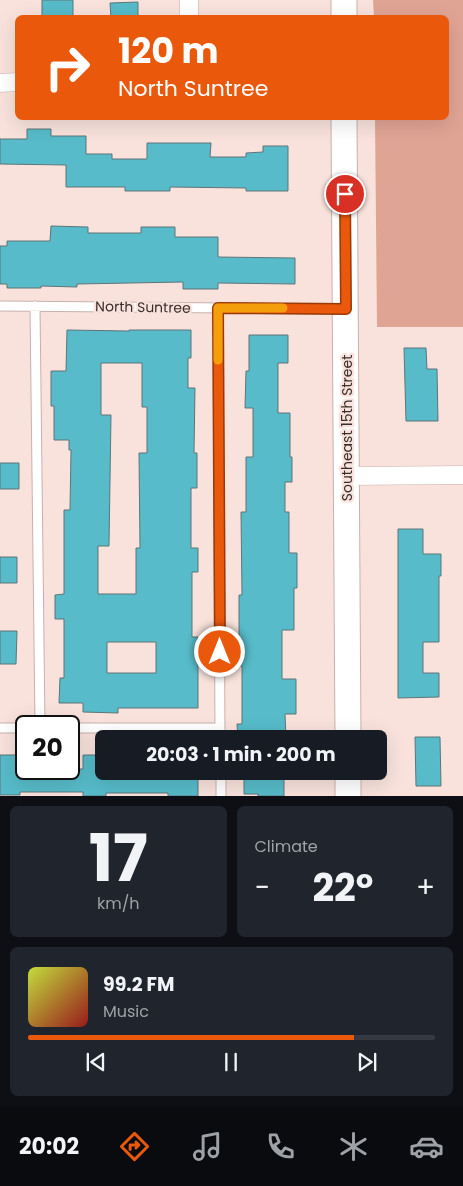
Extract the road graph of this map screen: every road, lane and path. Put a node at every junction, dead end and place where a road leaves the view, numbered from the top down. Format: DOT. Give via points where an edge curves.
graph roads {
  1 [pos="189,0"];
  2 [pos="344,0"];
  3 [pos="189,15"];
  4 [pos="344,15"];
  5 [pos="15,82"];
  6 [pos="0,83"];
  7 [pos="344,120"];
  8 [pos="0,306"];
  9 [pos="35,306"];
  10 [pos="218,308"];
  11 [pos="346,309"];
  12 [pos="463,475"];
  13 [pos="348,476"];
  14 [pos="40,715"];
  15 [pos="0,728"];
  16 [pos="15,728"];
  17 [pos="80,728"];
  18 [pos="220,728"];
  19 [pos="348,730"];
  20 [pos="220,780"];
  21 [pos="348,780"];
  22 [pos="221,796"];
  23 [pos="348,796"];
  1 -- 3 [label="street"];
  2 -- 4 [label="main road"];
  5 -- 6 [label="street"];
  7 -- 11 [label="main road, Southeast 15th Street"];
  8 -- 9 [label="lane, North Suntree"];
  9 -- 10 [label="lane, North Suntree"];
  9 -- 14 [label="lane"];
  10 -- 11 [label="lane, North Suntree"];
  10 -- 18 [label="lane"];
  11 -- 13 [label="main road, Southeast 15th Street"];
  12 -- 13 [label="street"];
  13 -- 19 [label="main road, Southeast 15th Street"];
  15 -- 16 [label="lane"];
  17 -- 18 [label="lane"];
  20 -- 22 [label="lane"];
  21 -- 23 [label="main road"];
}
